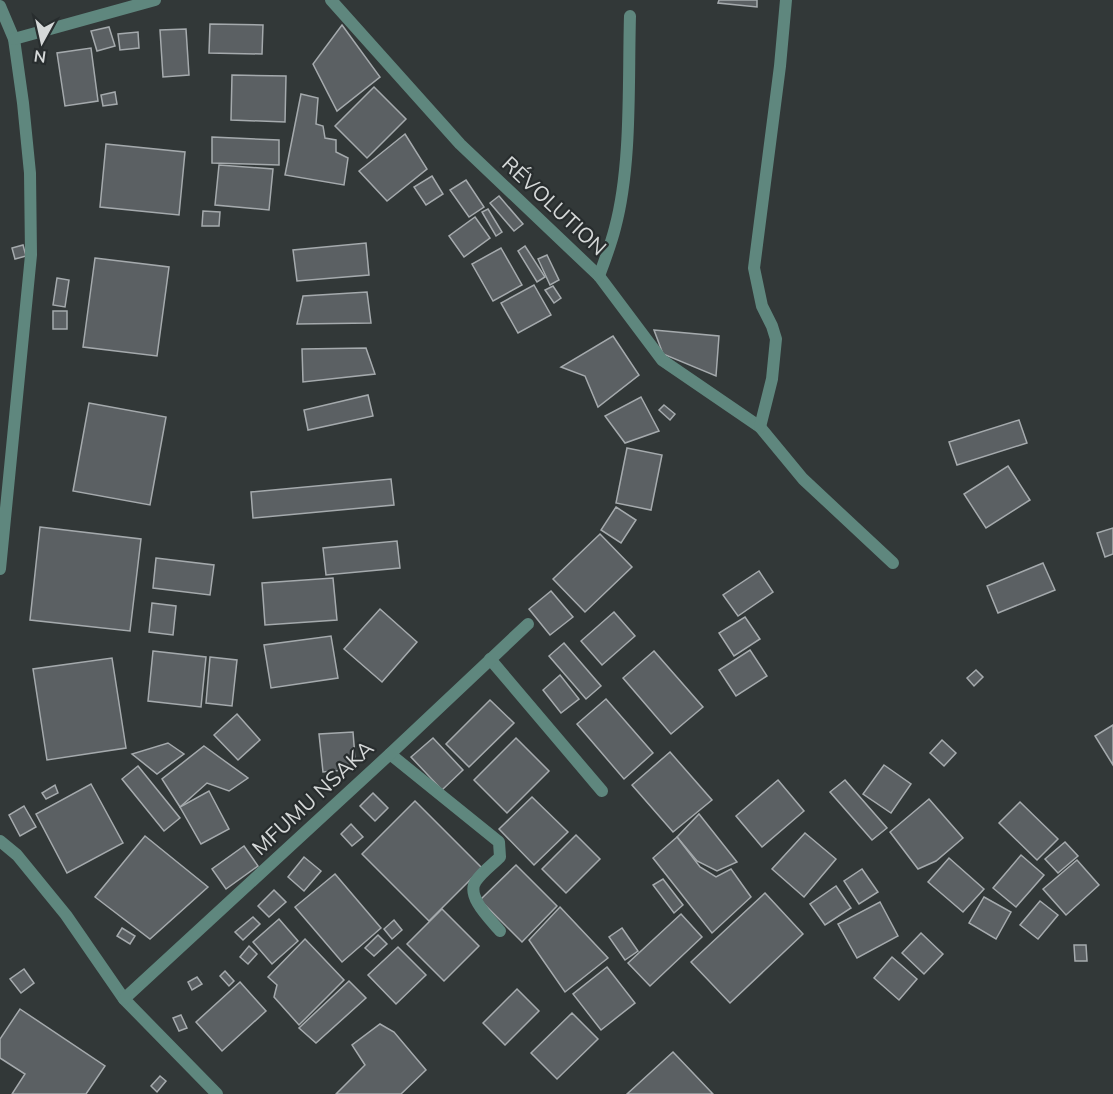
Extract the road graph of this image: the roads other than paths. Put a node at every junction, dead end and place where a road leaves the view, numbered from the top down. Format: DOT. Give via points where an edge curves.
graph roads {
  1 [pos="154,0"];
  2 [pos="331,0"];
  3 [pos="786,0"];
  4 [pos="0,6"];
  5 [pos="630,16"];
  6 [pos="14,39"];
  7 [pos="599,276"];
  8 [pos="760,427"];
  9 [pos="893,562"];
  10 [pos="0,569"];
  11 [pos="528,624"];
  12 [pos="490,659"];
  13 [pos="390,754"];
  14 [pos="602,792"];
  15 [pos="0,841"];
  16 [pos="500,931"];
  17 [pos="123,999"];
  18 [pos="217,1094"];
  1 -- 6 [label="street"];
  2 -- 7 [label="street, RÉVOLUTION" via="460,144"];
  3 -- 8 [label="street" via="754,268 762,306 776,339 772,380"];
  4 -- 6 [label="street"];
  5 -- 7 [label="street" via="621,196 616,227"];
  6 -- 10 [label="street" via="30,173 31,255"];
  7 -- 8 [label="street, RÉVOLUTION" via="662,360"];
  8 -- 9 [label="street, RÉVOLUTION" via="803,478"];
  11 -- 12 [label="street, MFUMU NSAKA"];
  12 -- 13 [label="street, MFUMU NSAKA"];
  12 -- 14 [label="street"];
  13 -- 16 [label="street" via="499,842 501,856 472,889 475,899"];
  13 -- 17 [label="street, MFUMU NSAKA"];
  15 -- 17 [label="street" via="17,855 66,915"];
  17 -- 18 [label="street"];
}
